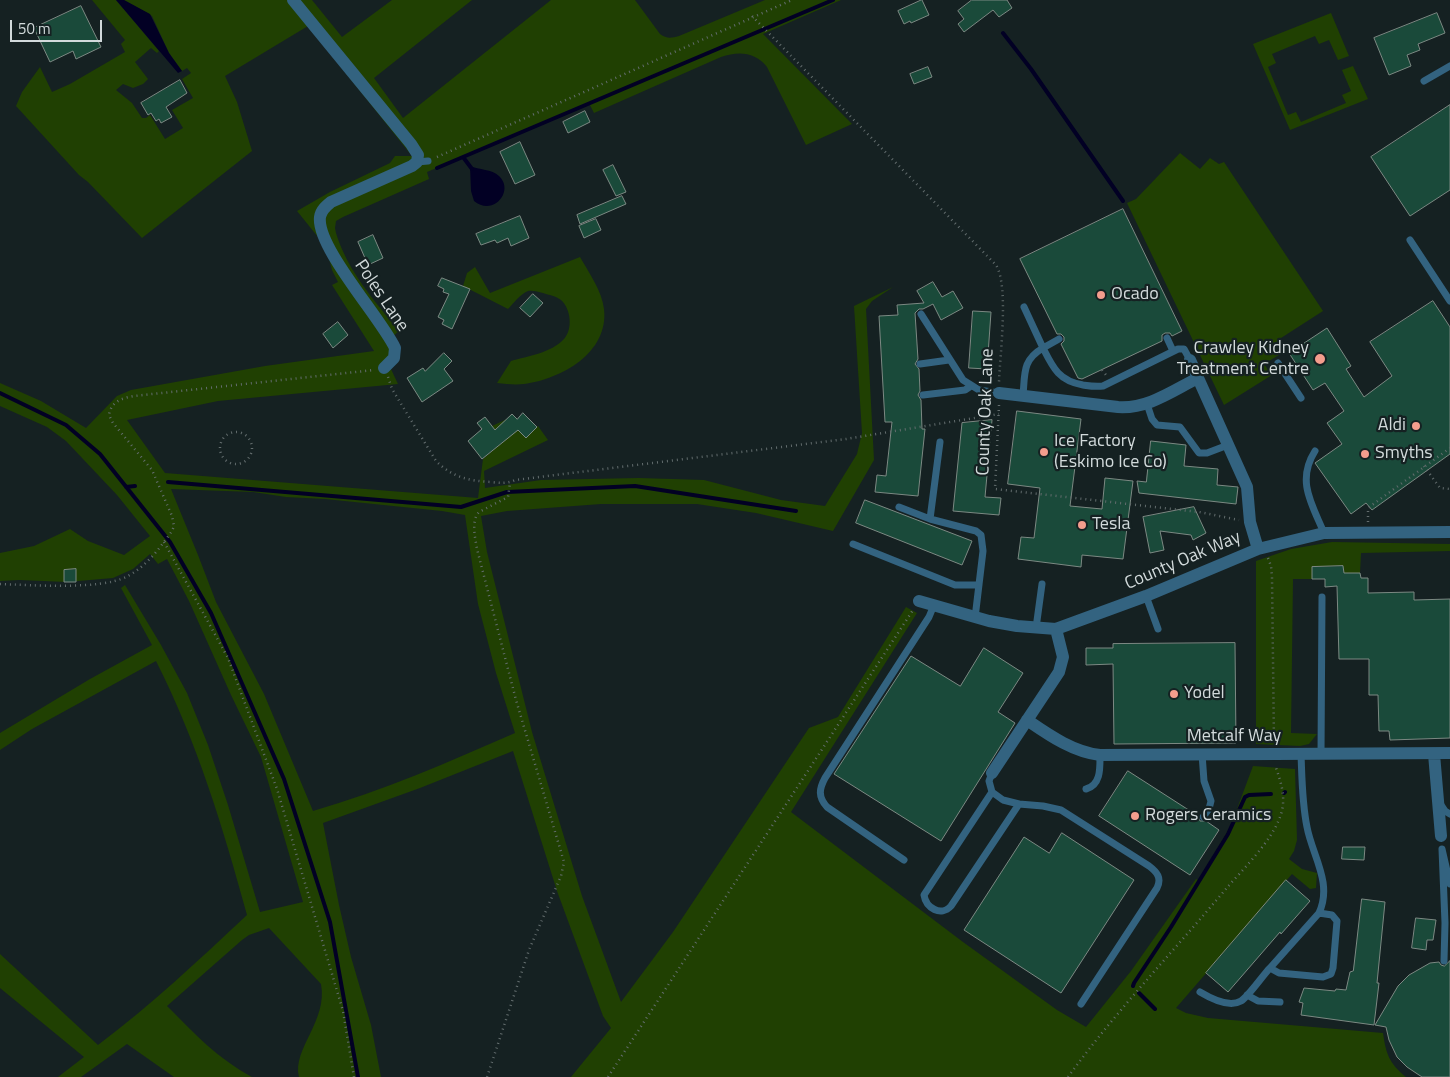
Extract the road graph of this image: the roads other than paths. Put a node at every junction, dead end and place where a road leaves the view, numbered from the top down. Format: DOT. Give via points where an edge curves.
graph roads {
  1 [pos="293,0"];
  2 [pos="1450,66"];
  3 [pos="1424,81"];
  4 [pos="1410,240"];
  5 [pos="1450,301"];
  6 [pos="1024,307"];
  7 [pos="921,314"];
  8 [pos="1167,338"];
  9 [pos="1059,339"];
  10 [pos="1043,348"];
  11 [pos="1173,351"];
  12 [pos="950,360"];
  13 [pos="1190,360"];
  14 [pos="1278,363"];
  15 [pos="920,364"];
  16 [pos="384,368"];
  17 [pos="1198,378"];
  18 [pos="971,386"];
  19 [pos="999,394"];
  20 [pos="924,395"];
  21 [pos="1023,396"];
  22 [pos="1301,398"];
  23 [pos="1147,404"];
  24 [pos="940,442"];
  25 [pos="1228,445"];
  26 [pos="1315,452"];
  27 [pos="899,507"];
  28 [pos="930,519"];
  29 [pos="1450,532"];
  30 [pos="1324,533"];
  31 [pos="853,544"];
  32 [pos="1258,548"];
  33 [pos="1042,584"];
  34 [pos="980,585"];
  35 [pos="1146,596"];
  36 [pos="1322,597"];
  37 [pos="919,601"];
  38 [pos="934,605"];
  39 [pos="976,618"];
  40 [pos="1036,628"];
  41 [pos="1056,629"];
  42 [pos="1158,629"];
  43 [pos="1027,720"];
  44 [pos="1450,753"];
  45 [pos="1202,754"];
  46 [pos="1301,754"];
  47 [pos="1321,754"];
  48 [pos="1434,754"];
  49 [pos="1100,755"];
  50 [pos="992,773"];
  51 [pos="1086,789"];
  52 [pos="992,792"];
  53 [pos="1437,793"];
  54 [pos="1019,804"];
  55 [pos="1450,814"];
  56 [pos="1203,817"];
  57 [pos="1442,843"];
  58 [pos="904,860"];
  59 [pos="1450,884"];
  60 [pos="1319,913"];
  61 [pos="1444,961"];
  62 [pos="1270,968"];
  63 [pos="1200,992"];
  64 [pos="1247,995"];
  65 [pos="1280,1002"];
  66 [pos="1080,1004"];
  1 -- 16 [label="street, Poles Lane" via="423,161 331,202 320,217 329,246 395,348 394,358"];
  2 -- 3 [label="lane"];
  4 -- 5 [label="lane"];
  6 -- 10 [label="lane"];
  7 -- 12 [label="lane"];
  8 -- 11 [label="lane"];
  9 -- 10 [label="lane"];
  10 -- 11 [label="lane" via="1065,379 1097,386"];
  10 -- 21 [label="lane" via="1026,365"];
  11 -- 13 [label="lane" via="1184,349"];
  12 -- 15 [label="lane"];
  12 -- 18 [label="lane" via="960,377"];
  13 -- 17 [label="street"];
  14 -- 22 [label="lane"];
  17 -- 23 [label="street"];
  17 -- 25 [label="street"];
  18 -- 19 [label="lane"];
  18 -- 20 [label="lane" via="965,390"];
  19 -- 21 [label="street"];
  21 -- 23 [label="street" via="1118,407 1134,408"];
  23 -- 25 [label="lane" via="1157,425 1180,427 1199,452 1207,453"];
  24 -- 28 [label="lane"];
  25 -- 32 [label="street" via="1247,487 1250,522"];
  26 -- 30 [label="lane" via="1305,475 1309,496"];
  27 -- 28 [label="lane"];
  28 -- 34 [label="lane" via="980,534 983,546"];
  29 -- 30 [label="street, County Oak Way"];
  30 -- 32 [label="street, County Oak Way"];
  31 -- 34 [label="lane" via="952,584"];
  32 -- 35 [label="street, County Oak Way"];
  33 -- 40 [label="lane"];
  34 -- 39 [label="lane"];
  35 -- 41 [label="street, County Oak Way"];
  35 -- 42 [label="lane"];
  36 -- 47 [label="lane"];
  37 -- 38 [label="street, County Oak Way"];
  38 -- 39 [label="street, County Oak Way"];
  38 -- 58 [label="lane" via="819,791 827,807"];
  39 -- 40 [label="street, County Oak Way"];
  40 -- 41 [label="street, County Oak Way"];
  41 -- 43 [label="street" via="1062,652 1061,668"];
  43 -- 49 [label="street, Metcalf Way" via="1077,750"];
  43 -- 50 [label="street"];
  44 -- 48 [label="street, Metcalf Way"];
  45 -- 46 [label="street, Metcalf Way"];
  45 -- 49 [label="street, Metcalf Way"];
  45 -- 56 [label="lane" via="1204,781 1211,801"];
  46 -- 47 [label="street, Metcalf Way"];
  46 -- 60 [label="lane" via="1307,827 1323,881"];
  47 -- 48 [label="street, Metcalf Way"];
  48 -- 53 [label="street"];
  49 -- 51 [label="lane" via="1098,776 1092,787"];
  50 -- 52 [label="lane" via="989,782"];
  52 -- 54 [label="lane" via="1003,800"];
  52 -- 54 [label="lane" via="926,892 926,901 940,912 951,906"];
  53 -- 55 [label="lane" via="1443,809"];
  53 -- 57 [label="street"];
  54 -- 66 [label="lane" via="1066,812 1149,866 1159,878 1157,888"];
  57 -- 59 [label="lane"];
  57 -- 61 [label="lane"];
  60 -- 62 [label="lane"];
  60 -- 62 [label="lane" via="1335,916 1337,921 1331,974 1323,977 1279,974"];
  62 -- 64 [label="lane"];
  63 -- 64 [label="lane" via="1232,1003 1240,1002"];
  64 -- 65 [label="lane" via="1258,1001"];
}
